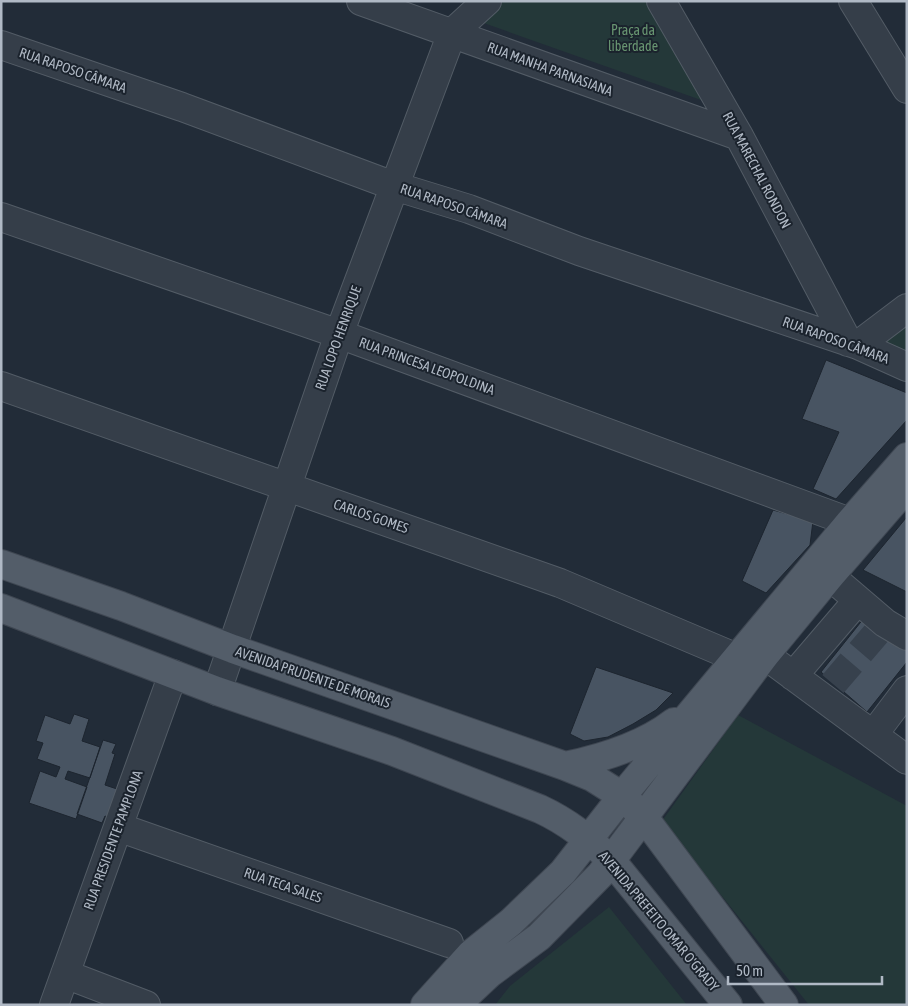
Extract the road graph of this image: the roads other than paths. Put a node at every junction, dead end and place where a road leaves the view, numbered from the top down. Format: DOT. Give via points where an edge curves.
graph roads {
  1 [pos="361,1"];
  2 [pos="487,1"];
  3 [pos="661,1"];
  4 [pos="854,1"];
  5 [pos="452,34"];
  6 [pos="1,45"];
  7 [pos="907,89"];
  8 [pos="739,136"];
  9 [pos="394,186"];
  10 [pos="1,218"];
  11 [pos="907,308"];
  12 [pos="339,334"];
  13 [pos="853,344"];
  14 [pos="907,367"];
  15 [pos="1,386"];
  16 [pos="907,457"];
  17 [pos="286,486"];
  18 [pos="907,487"];
  19 [pos="850,522"];
  20 [pos="1,564"];
  21 [pos="830,576"];
  22 [pos="858,600"];
  23 [pos="1,608"];
  24 [pos="890,629"];
  25 [pos="233,649"];
  26 [pos="765,654"];
  27 [pos="737,658"];
  28 [pos="173,674"];
  29 [pos="793,676"];
  30 [pos="907,690"];
  31 [pos="217,691"];
  32 [pos="703,699"];
  33 [pos="873,735"];
  34 [pos="907,760"];
  35 [pos="565,766"];
  36 [pos="622,796"];
  37 [pos="643,816"];
  38 [pos="118,827"];
  39 [pos="589,839"];
  40 [pos="611,860"];
  41 [pos="449,943"];
  42 [pos="65,974"];
  43 [pos="54,1005"];
  44 [pos="146,1005"];
  45 [pos="426,1005"];
  46 [pos="456,1005"];
  47 [pos="728,1005"];
  48 [pos="784,1005"];
  1 -- 5 [label="street, RUA MANHA PARNASIANA"];
  2 -- 5 [label="street, RUA LOPO HENRIQUE"];
  3 -- 8 [label="street, RUA MARECHAL RONDON"];
  4 -- 7 [label="street"];
  5 -- 8 [label="street, RUA MANHA PARNASIANA"];
  5 -- 9 [label="street, RUA LOPO HENRIQUE"];
  6 -- 9 [label="street, RUA RAPOSO CÂMARA" via="182,107"];
  8 -- 13 [label="street, RUA MARECHAL RONDON"];
  9 -- 12 [label="street, RUA LOPO HENRIQUE"];
  9 -- 13 [label="street, RUA RAPOSO CÂMARA"];
  10 -- 12 [label="street, RUA PRINCESA LEOPOLDINA"];
  11 -- 13 [label="street"];
  12 -- 17 [label="street, RUA LOPO HENRIQUE"];
  12 -- 19 [label="street, RUA PRINCESA LEOPOLDINA"];
  13 -- 14 [label="street, RUA RAPOSO CÂMARA"];
  15 -- 17 [label="street, CARLOS GOMES"];
  16 -- 19 [label="main road"];
  17 -- 25 [label="street, RUA LOPO HENRIQUE"];
  17 -- 27 [label="street, CARLOS GOMES" via="560,583"];
  18 -- 21 [label="main road"];
  19 -- 27 [label="main road"];
  20 -- 25 [label="main road, AVENIDA PRUDENTE DE MORAIS"];
  21 -- 22 [label="street"];
  21 -- 26 [label="main road"];
  22 -- 24 [label="street"];
  22 -- 29 [label="street"];
  23 -- 28 [label="main road"];
  25 -- 31 [label="street, RUA LOPO HENRIQUE"];
  25 -- 35 [label="main road, AVENIDA PRUDENTE DE MORAIS"];
  26 -- 29 [label="street"];
  26 -- 37 [label="main road"];
  27 -- 32 [label="main road"];
  28 -- 31 [label="main road"];
  28 -- 38 [label="street, RUA PRESIDENTE PAMPLONA"];
  29 -- 33 [label="street" via="827,691"];
  30 -- 33 [label="street"];
  31 -- 39 [label="main road" via="392,751 540,809 563,820"];
  32 -- 35 [label="main road" via="665,729 640,742 613,754"];
  32 -- 36 [label="main road"];
  33 -- 34 [label="street"];
  35 -- 36 [label="main road, AVENIDA PRUDENTE DE MORAIS"];
  36 -- 37 [label="main road"];
  36 -- 39 [label="main road"];
  37 -- 40 [label="main road"];
  37 -- 48 [label="main road"];
  38 -- 41 [label="street, RUA TECA SALES"];
  38 -- 42 [label="street, RUA PRESIDENTE PAMPLONA"];
  39 -- 40 [label="main road, AVENIDA PREFEITO OMAR O'GRADY"];
  39 -- 45 [label="main road" via="542,894 471,954"];
  40 -- 46 [label="main road" via="539,937 489,974"];
  40 -- 47 [label="main road, AVENIDA PREFEITO OMAR O'GRADY"];
  42 -- 43 [label="street, RUA PRESIDENTE PAMPLONA"];
  42 -- 44 [label="street"];
}
